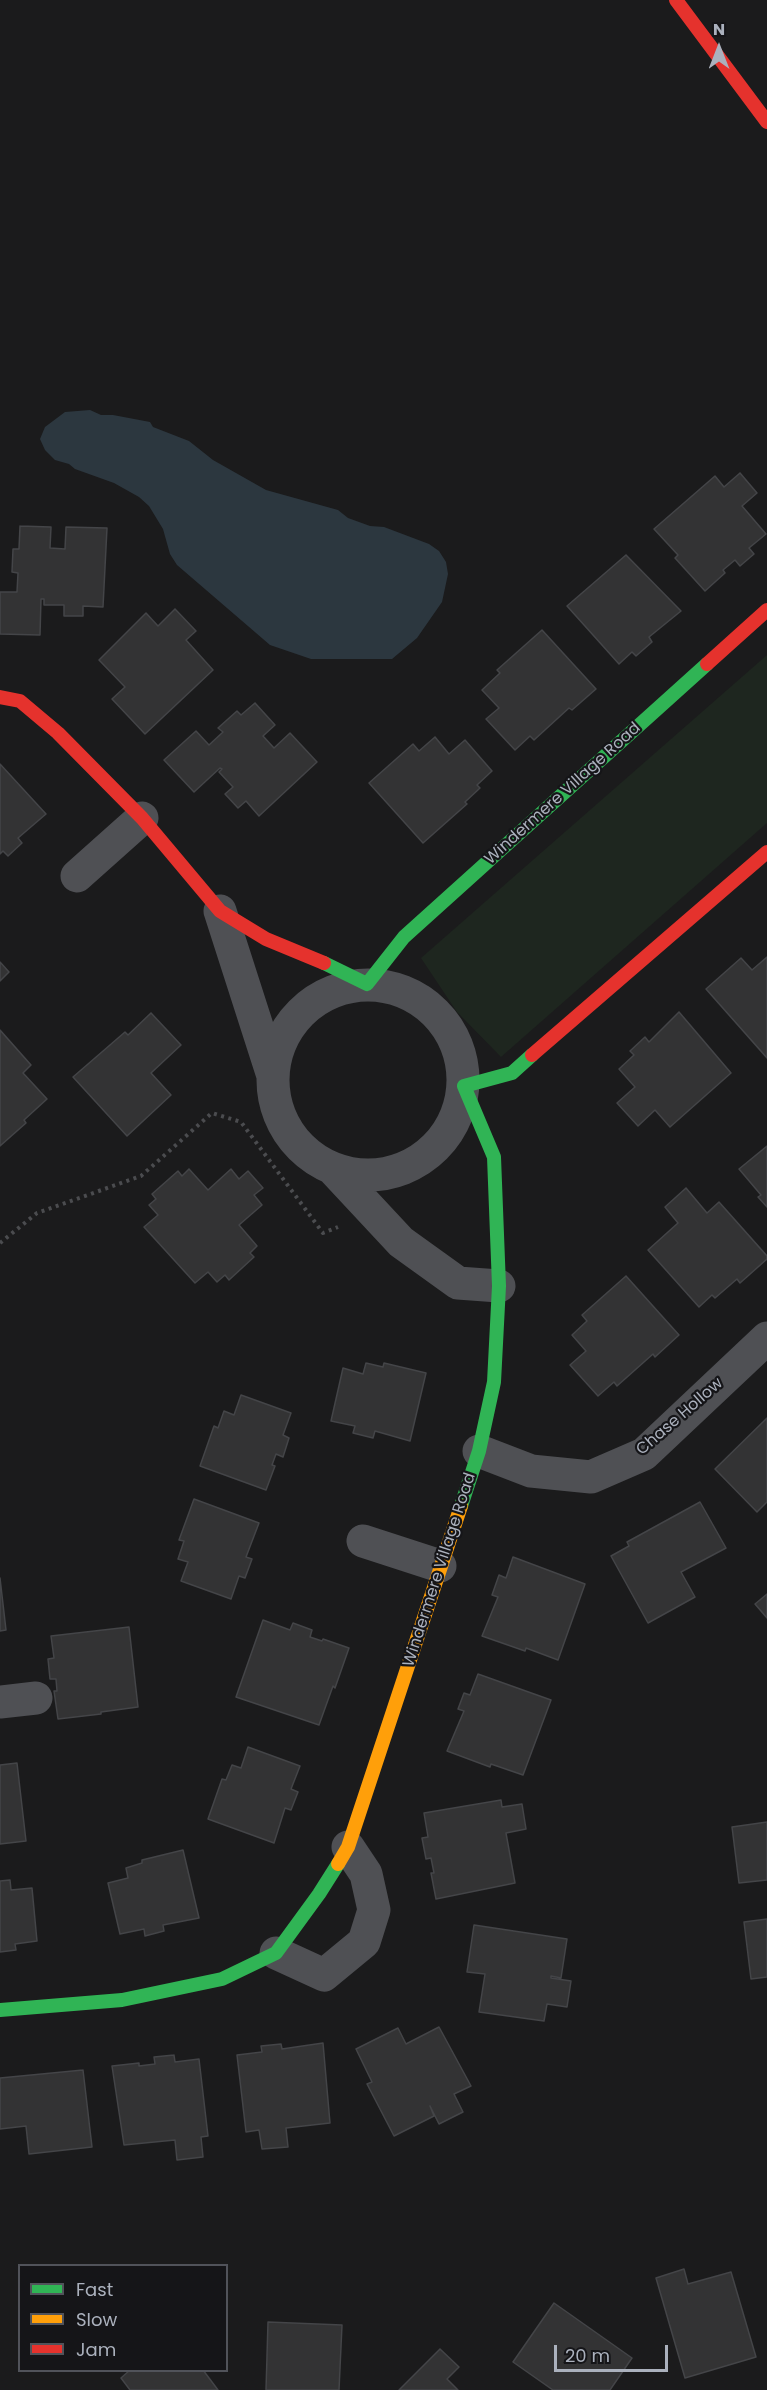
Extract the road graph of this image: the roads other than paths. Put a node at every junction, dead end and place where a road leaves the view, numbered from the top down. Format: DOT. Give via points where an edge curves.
graph roads {
  1 [pos="676,0"];
  2 [pos="767,122"];
  3 [pos="767,610"];
  4 [pos="0,696"];
  5 [pos="142,818"];
  6 [pos="767,852"];
  7 [pos="77,876"];
  8 [pos="220,911"];
  9 [pos="367,984"];
  10 [pos="273,1076"];
  11 [pos="464,1086"];
  12 [pos="332,1168"];
  13 [pos="499,1286"];
  14 [pos="767,1338"];
  15 [pos="479,1451"];
  16 [pos="363,1541"];
  17 [pos="440,1566"];
  18 [pos="36,1698"];
  19 [pos="0,1702"];
  20 [pos="348,1847"];
  21 [pos="276,1953"];
  22 [pos="0,2010"];
  1 -- 2 [label="street"];
  3 -- 9 [label="street, Windermere Village Road" via="404,937"];
  4 -- 5 [label="street, Windermere Village Road" via="20,701 58,733"];
  5 -- 7 [label="street"];
  5 -- 8 [label="street, Windermere Village Road"];
  6 -- 11 [label="street" via="512,1073"];
  8 -- 9 [label="street, Windermere Village Road" via="266,939"];
  8 -- 10 [label="street, Windermere Village Road"];
  9 -- 10 [label="street, Windermere Village Road" via="338,990 313,1002 292,1023 278,1048"];
  9 -- 11 [label="street, Windermere Village Road" via="407,994 426,1004 447,1026 461,1055"];
  10 -- 12 [label="street, Windermere Village Road" via="276,1105 287,1131 307,1153"];
  11 -- 12 [label="street, Windermere Village Road" via="457,1115 442,1142 419,1161 391,1173 361,1175"];
  11 -- 13 [label="street, Windermere Village Road" via="494,1157"];
  12 -- 13 [label="street, Windermere Village Road" via="401,1242 458,1283"];
  13 -- 15 [label="street, Windermere Village Road" via="494,1382"];
  14 -- 15 [label="street, Chase Hollow" via="644,1454 591,1477 531,1472"];
  15 -- 17 [label="street, Windermere Village Road"];
  16 -- 17 [label="street"];
  17 -- 20 [label="street, Windermere Village Road"];
  18 -- 19 [label="street"];
  20 -- 21 [label="street, Windermere Village Road"];
  20 -- 21 [label="street" via="366,1874 374,1910 364,1942 324,1975"];
  21 -- 22 [label="street, Windermere Village Road" via="222,1979 133,1998"];
}
